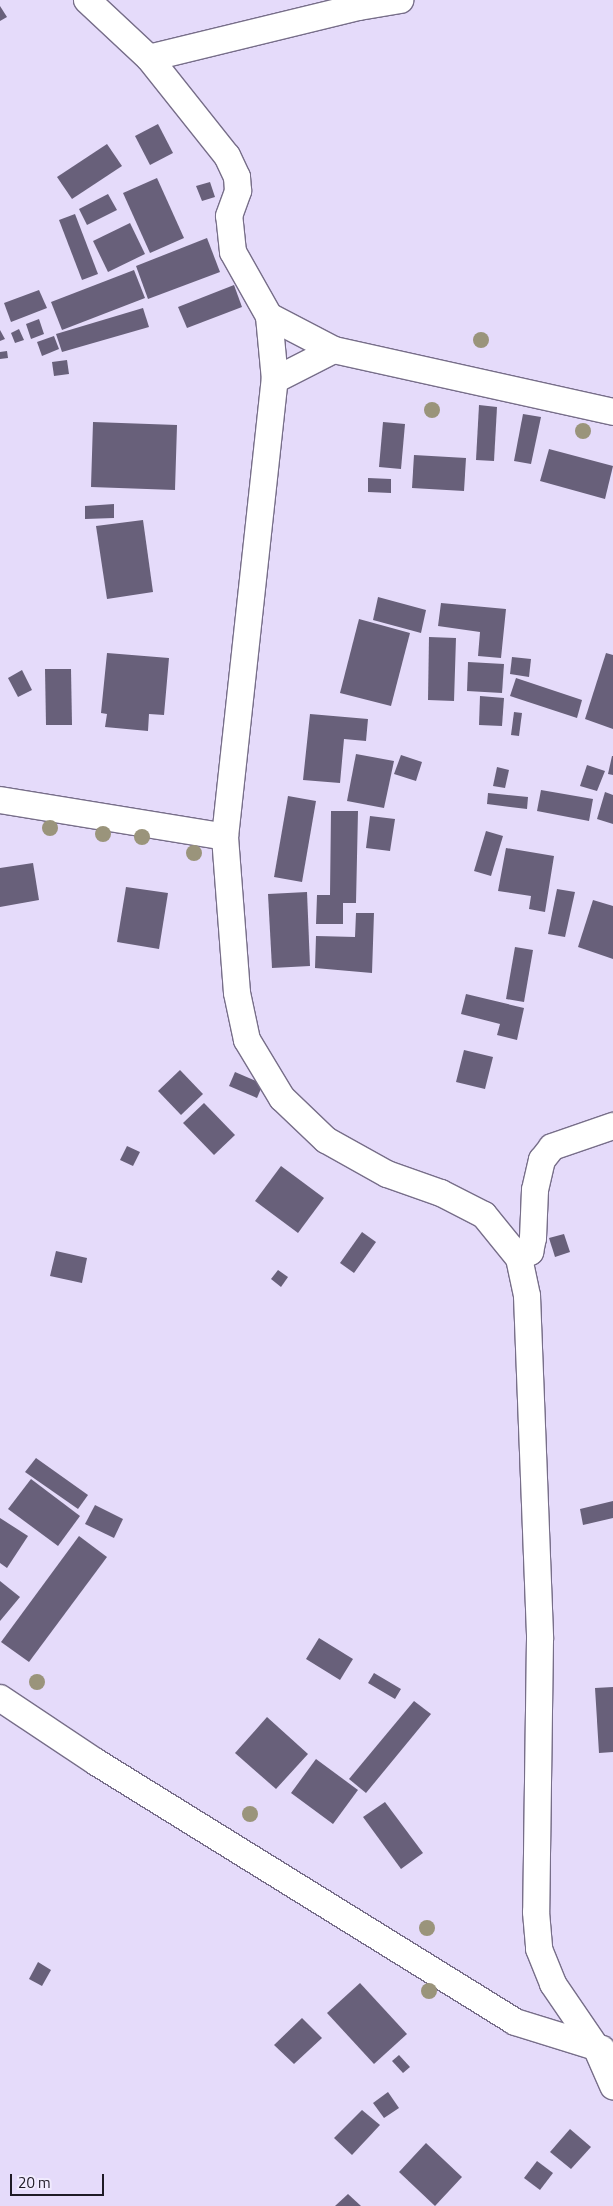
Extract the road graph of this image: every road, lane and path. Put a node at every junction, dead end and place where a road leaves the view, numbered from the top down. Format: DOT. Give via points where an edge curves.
graph roads {
  1 [pos="87,0"];
  2 [pos="400,0"];
  3 [pos="148,58"];
  4 [pos="270,316"];
  5 [pos="334,350"];
  6 [pos="275,380"];
  7 [pos="613,412"];
  8 [pos="0,800"];
  9 [pos="225,837"];
  10 [pos="613,1126"];
  11 [pos="519,1258"];
  12 [pos="0,1698"];
  13 [pos="605,2049"];
  14 [pos="613,2086"];
  1 -- 3 [label="street"];
  2 -- 3 [label="street"];
  3 -- 4 [label="street" via="227,156 234,170 238,191 229,216 233,252"];
  4 -- 5 [label="street"];
  4 -- 6 [label="street"];
  5 -- 6 [label="street"];
  5 -- 7 [label="street"];
  6 -- 9 [label="street"];
  8 -- 9 [label="street"];
  9 -- 11 [label="street" via="237,994 247,1040 282,1098 326,1140 387,1174 441,1193 484,1215"];
  10 -- 11 [label="street" via="552,1147 542,1160 535,1190 530,1252"];
  11 -- 13 [label="street" via="527,1296 540,1639 536,1912 539,1949 553,1984"];
  12 -- 13 [label="street" via="96,1762 515,2022"];
  13 -- 14 [label="street"];
}
